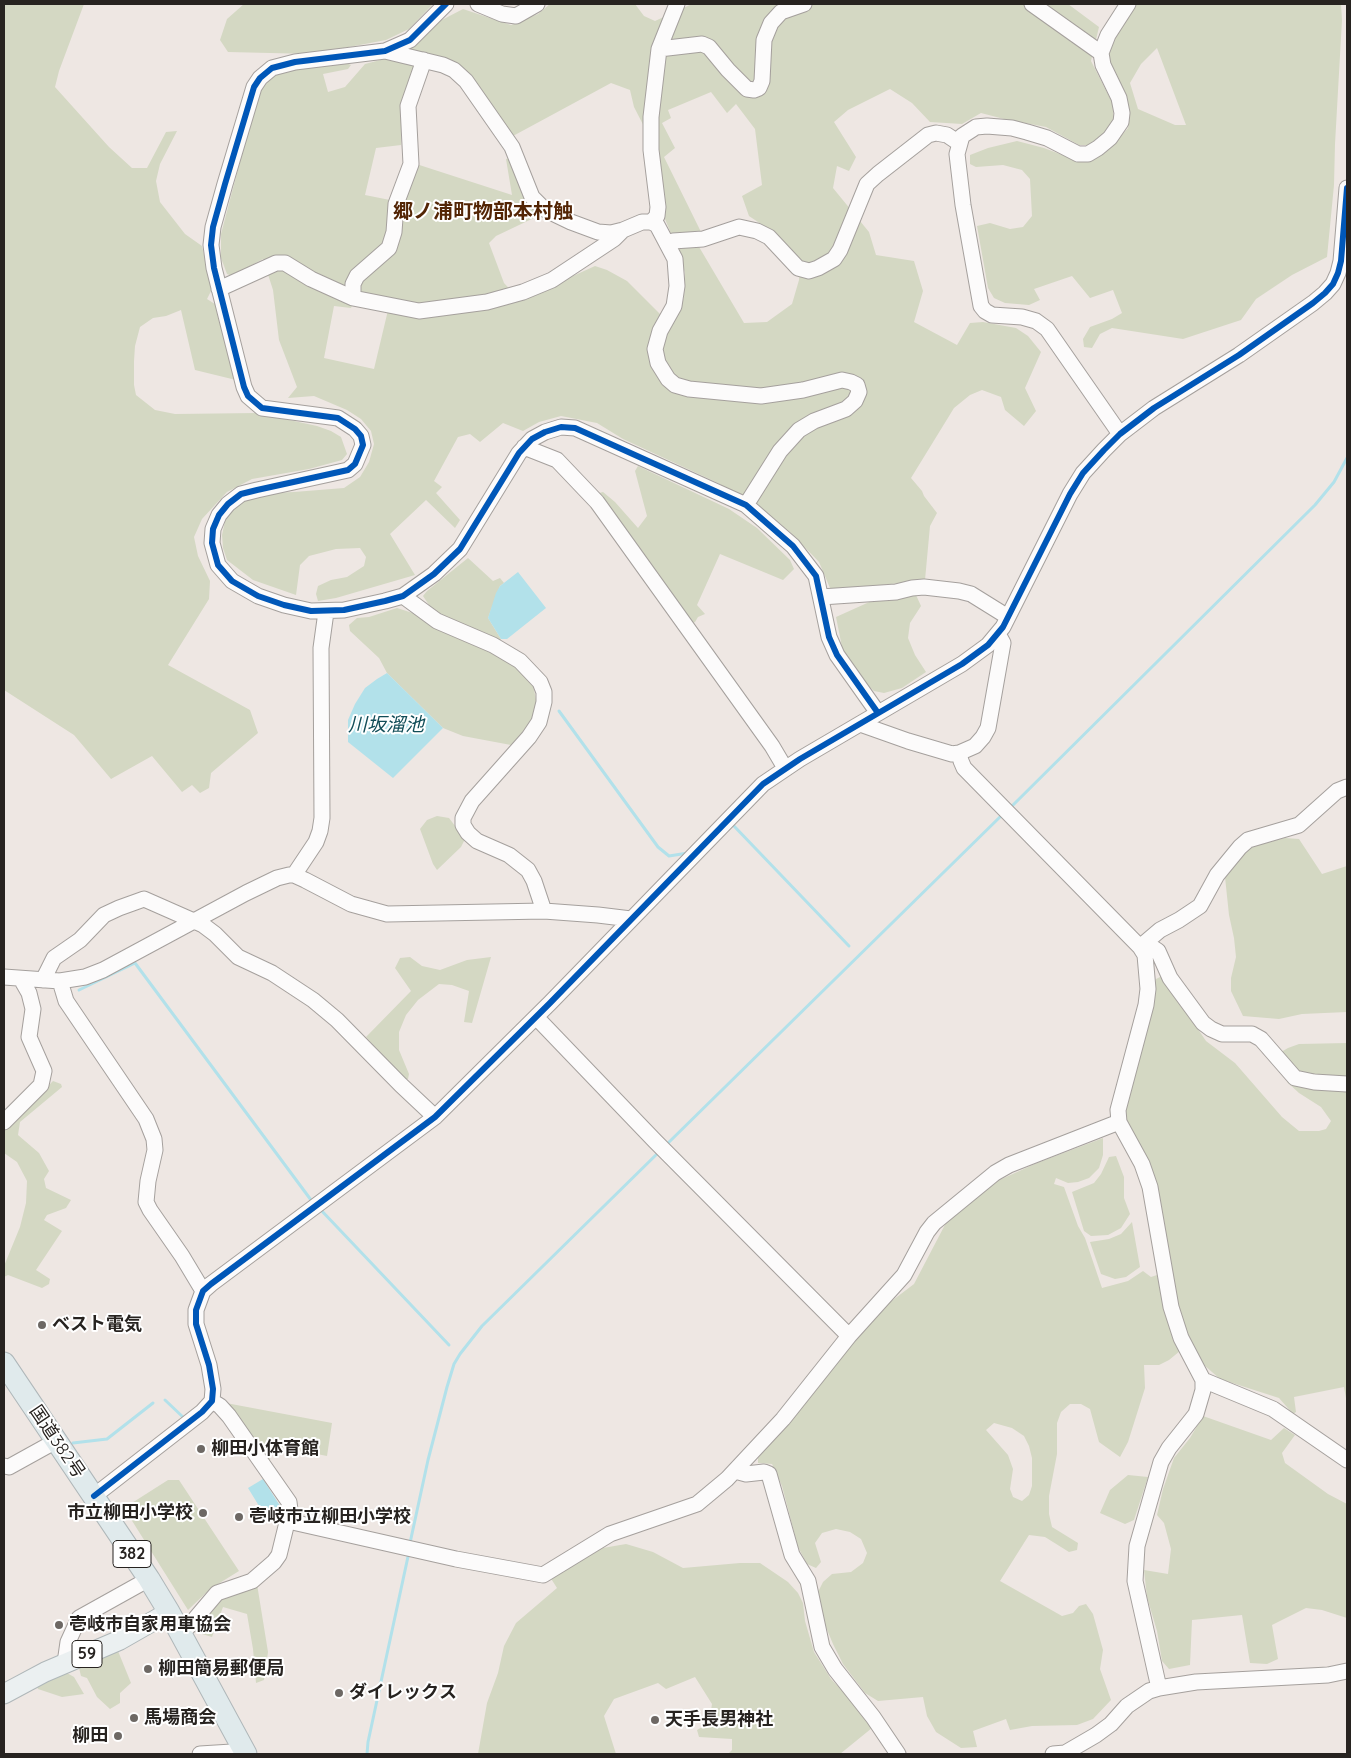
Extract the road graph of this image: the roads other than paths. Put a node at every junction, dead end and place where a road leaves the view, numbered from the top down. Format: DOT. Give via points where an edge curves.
graph roads {
  1 [pos="446,4"];
  2 [pos="478,4"];
  3 [pos="537,4"];
  4 [pos="677,4"];
  5 [pos="804,4"];
  6 [pos="1032,4"];
  7 [pos="1128,4"];
  8 [pos="659,49"];
  9 [pos="385,51"];
  10 [pos="1101,53"];
  11 [pos="424,60"];
  12 [pos="959,143"];
  13 [pos="1347,188"];
  14 [pos="1347,192"];
  15 [pos="652,222"];
  16 [pos="622,230"];
  17 [pos="667,243"];
  18 [pos="220,289"];
  19 [pos="353,298"];
  20 [pos="1120,434"];
  21 [pos="524,447"];
  22 [pos="746,505"];
  23 [pos="402,596"];
  24 [pos="822,597"];
  25 [pos="326,612"];
  26 [pos="1008,617"];
  27 [pos="998,634"];
  28 [pos="878,713"];
  29 [pos="860,724"];
  30 [pos="959,753"];
  31 [pos="785,768"];
  32 [pos="1347,787"];
  33 [pos="294,875"];
  34 [pos="544,911"];
  35 [pos="631,919"];
  36 [pos="195,921"];
  37 [pos="1143,945"];
  38 [pos="4,977"];
  39 [pos="21,978"];
  40 [pos="43,980"];
  41 [pos="60,982"];
  42 [pos="536,1017"];
  43 [pos="1347,1084"];
  44 [pos="436,1117"];
  45 [pos="4,1122"];
  46 [pos="1119,1122"];
  47 [pos="203,1292"];
  48 [pos="849,1336"];
  49 [pos="4,1362"];
  50 [pos="1202,1380"];
  51 [pos="212,1401"];
  52 [pos="56,1440"];
  53 [pos="1347,1460"];
  54 [pos="4,1466"];
  55 [pos="736,1470"];
  56 [pos="94,1496"];
  57 [pos="288,1521"];
  58 [pos="148,1579"];
  59 [pos="169,1612"];
  60 [pos="179,1632"];
  61 [pos="66,1663"];
  62 [pos="1347,1671"];
  63 [pos="1159,1688"];
  64 [pos="4,1694"];
  65 [pos="245,1752"];
  66 [pos="200,1754"];
  67 [pos="898,1754"];
  68 [pos="1052,1754"];
  1 -- 9 [label="street" via="410,40"];
  2 -- 3 [label="street" via="516,16"];
  4 -- 8 [label="street"];
  5 -- 8 [label="street" via="781,12 771,23 764,40 762,81 760,88 754,90 747,89 709,47 702,44"];
  6 -- 10 [label="street"];
  7 -- 10 [label="street" via="1108,35"];
  8 -- 15 [label="street" via="651,117 651,150 658,206 657,216"];
  9 -- 11 [label="street"];
  9 -- 18 [label="street" via="295,62 272,68 260,78 254,87 213,228 211,246"];
  10 -- 12 [label="street" via="1122,112 1110,138 1098,148 1088,154 1078,154 1047,138 1012,128 987,126 976,127 962,136"];
  11 -- 16 [label="street" via="454,70 466,81 512,147 532,197 544,209 598,232"];
  11 -- 19 [label="street" via="408,106 411,164 396,204 394,232 389,248 357,276 353,284"];
  12 -- 17 [label="street" via="936,132 928,135 878,174 867,184 840,250 834,259 818,268 809,271 798,268 769,237 739,226 703,239"];
  12 -- 20 [label="street" via="956,154 981,306 992,315 1022,317 1047,329"];
  13 -- 14 [label="street"];
  14 -- 20 [label="street" via="1339,267 1333,284 1325,293"];
  15 -- 16 [label="street" via="642,222"];
  15 -- 17 [label="street"];
  16 -- 19 [label="street" via="614,239 552,280 487,302 419,311"];
  17 -- 22 [label="street" via="675,259 677,286 674,306 660,331 655,349 658,363 675,385 761,396 842,380 857,385 856,401 846,409 799,430 780,451"];
  18 -- 19 [label="street" via="276,263 286,263 310,279"];
  18 -- 25 [label="street" via="248,396 262,408 338,418 355,429 363,445 348,470 241,494 219,515 213,529 214,556 232,581 258,596 284,605"];
  20 -- 26 [label="street" via="1084,473 1070,494"];
  21 -- 22 [label="street" via="545,432 561,427 575,428"];
  21 -- 23 [label="street" via="460,549 434,574"];
  21 -- 31 [label="street" via="557,460 597,502"];
  22 -- 24 [label="street" via="806,561 816,576"];
  23 -- 25 [label="street" via="362,607"];
  23 -- 34 [label="street" via="437,621 494,645 520,660 540,682 544,702 539,722 472,801 463,825 477,841 509,855 528,870"];
  24 -- 26 [label="street" via="924,587 971,594"];
  24 -- 28 [label="street" via="829,636 837,655"];
  25 -- 33 [label="street" via="321,648 322,818 316,842"];
  26 -- 27 [label="street"];
  27 -- 28 [label="street" via="962,664"];
  27 -- 30 [label="street" via="1003,643 988,728 975,746"];
  28 -- 29 [label="street"];
  29 -- 30 [label="street" via="952,754"];
  29 -- 31 [label="street"];
  30 -- 37 [label="street" via="964,768"];
  31 -- 35 [label="street" via="758,789"];
  32 -- 37 [label="street" via="1337,791 1300,825 1259,836 1240,846 1212,882 1200,906 1160,930"];
  33 -- 34 [label="street" via="351,904 387,914"];
  33 -- 36 [label="street" via="277,878"];
  34 -- 35 [label="street"];
  35 -- 42 [label="street"];
  36 -- 40 [label="street" via="144,899 119,908 104,915 80,940 54,958"];
  36 -- 41 [label="street" via="103,970"];
  36 -- 44 [label="street" via="215,934 238,957 272,973 313,1000"];
  37 -- 43 [label="street" via="1158,951 1170,978 1211,1029 1222,1034 1252,1034 1261,1039 1295,1078"];
  37 -- 46 [label="street" via="1147,969 1146,1005 1118,1110"];
  38 -- 39 [label="street"];
  39 -- 40 [label="street"];
  39 -- 45 [label="street" via="33,1009 29,1037 44,1071 41,1085"];
  40 -- 41 [label="street"];
  41 -- 47 [label="street" via="66,1001 146,1119 155,1150 146,1202"];
  42 -- 44 [label="street"];
  42 -- 48 [label="street"];
  44 -- 47 [label="street"];
  46 -- 48 [label="street" via="1009,1164 995,1173 934,1223 904,1275"];
  46 -- 50 [label="street" via="1142,1164 1150,1187 1170,1308 1180,1338"];
  47 -- 51 [label="street" via="196,1310 196,1324 210,1365"];
  48 -- 55 [label="street" via="783,1419"];
  49 -- 52 [label="highway, 国道382号 / 382"];
  50 -- 53 [label="street" via="1273,1409"];
  50 -- 63 [label="street" via="1203,1390 1196,1414 1168,1448 1161,1462 1137,1546 1135,1581"];
  51 -- 56 [label="street"];
  51 -- 57 [label="street" via="229,1416 289,1502"];
  52 -- 54 [label="street" via="10,1467"];
  52 -- 56 [label="highway, 国道382号 / 382"];
  55 -- 57 [label="street" via="698,1504 610,1534 542,1575"];
  55 -- 67 [label="street" via="746,1474 769,1474 792,1555 808,1581 822,1647 835,1670"];
  56 -- 58 [label="highway, 国道382号 / 382"];
  57 -- 60 [label="street" via="280,1555 274,1562 252,1581 217,1593 189,1626"];
  58 -- 59 [label="highway, 国道382号 / 382"];
  58 -- 61 [label="street" via="79,1618 68,1642"];
  59 -- 60 [label="highway, 国道382号 / 382"];
  59 -- 61 [label="main road, 59" via="120,1640"];
  60 -- 65 [label="highway, 国道382号 / 382"];
  61 -- 64 [label="main road, 59"];
  62 -- 63 [label="street" via="1328,1675 1196,1682"];
  63 -- 68 [label="street" via="1127,1706 1096,1735 1065,1753"];
  65 -- 66 [label="street"];
}
